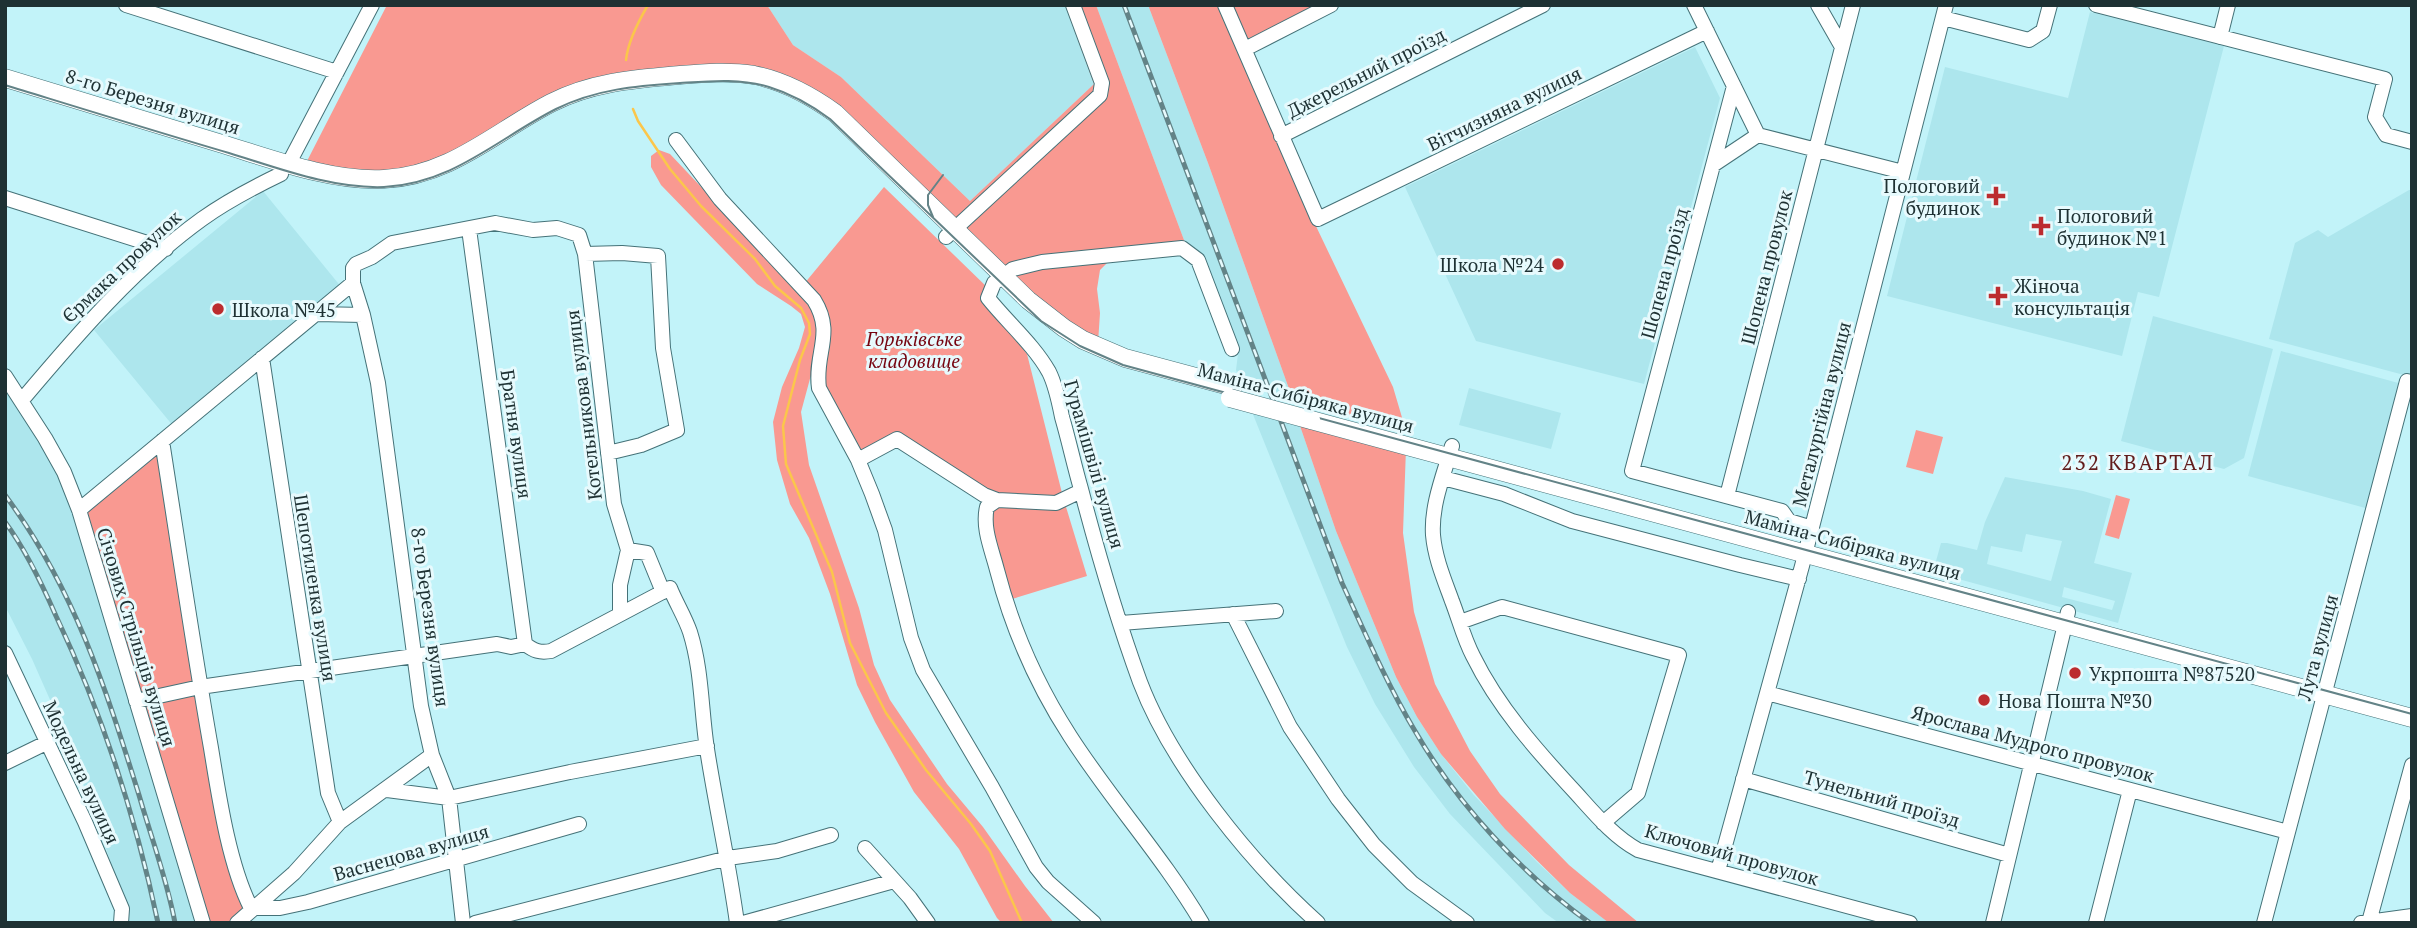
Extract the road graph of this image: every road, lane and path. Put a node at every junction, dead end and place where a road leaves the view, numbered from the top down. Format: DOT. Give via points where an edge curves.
graph roads {
  1 [pos="126,5"];
  2 [pos="372,5"];
  3 [pos="1073,5"];
  4 [pos="1225,5"];
  5 [pos="1331,5"];
  6 [pos="1544,5"];
  7 [pos="1695,5"];
  8 [pos="1818,5"];
  9 [pos="1853,5"];
  10 [pos="2050,5"];
  11 [pos="2096,5"];
  12 [pos="2228,5"];
  13 [pos="1945,12"];
  14 [pos="1707,31"];
  15 [pos="2220,37"];
  16 [pos="1842,47"];
  17 [pos="1245,49"];
  18 [pos="337,72"];
  19 [pos="5,78"];
  20 [pos="1734,86"];
  21 [pos="5,89"];
  22 [pos="1758,135"];
  23 [pos="1282,136"];
  24 [pos="676,140"];
  25 [pos="2412,142"];
  26 [pos="1816,150"];
  27 [pos="1713,165"];
  28 [pos="285,168"];
  29 [pos="1903,172"];
  30 [pos="5,198"];
  31 [pos="470,229"];
  32 [pos="951,233"];
  33 [pos="166,248"];
  34 [pos="585,254"];
  35 [pos="999,280"];
  36 [pos="353,283"];
  37 [pos="317,314"];
  38 [pos="363,314"];
  39 [pos="1233,349"];
  40 [pos="262,358"];
  41 [pos="5,376"];
  42 [pos="2409,381"];
  43 [pos="22,400"];
  44 [pos="162,441"];
  45 [pos="1450,452"];
  46 [pos="608,453"];
  47 [pos="858,460"];
  48 [pos="1443,478"];
  49 [pos="1081,491"];
  50 [pos="1727,496"];
  51 [pos="997,500"];
  52 [pos="79,510"];
  53 [pos="1809,541"];
  54 [pos="628,550"];
  55 [pos="1799,579"];
  56 [pos="663,592"];
  57 [pos="1276,611"];
  58 [pos="620,613"];
  59 [pos="1233,614"];
  60 [pos="2066,618"];
  61 [pos="1460,622"];
  62 [pos="1121,623"];
  63 [pos="525,644"];
  64 [pos="5,653"];
  65 [pos="414,656"];
  66 [pos="309,671"];
  67 [pos="200,687"];
  68 [pos="2326,688"];
  69 [pos="1767,693"];
  70 [pos="136,701"];
  71 [pos="2412,706"];
  72 [pos="2412,718"];
  73 [pos="48,743"];
  74 [pos="707,746"];
  75 [pos="432,755"];
  76 [pos="5,763"];
  77 [pos="2031,763"];
  78 [pos="2412,765"];
  79 [pos="1743,779"];
  80 [pos="387,790"];
  81 [pos="2130,790"];
  82 [pos="449,799"];
  83 [pos="340,822"];
  84 [pos="1604,823"];
  85 [pos="579,824"];
  86 [pos="2288,832"];
  87 [pos="831,835"];
  88 [pos="865,848"];
  89 [pos="2009,855"];
  90 [pos="728,858"];
  91 [pos="456,859"];
  92 [pos="1718,871"];
  93 [pos="894,881"];
  94 [pos="251,908"];
  95 [pos="121,916"];
  96 [pos="2412,916"];
  97 [pos="2365,922"];
  98 [pos="203,923"];
  99 [pos="237,923"];
  100 [pos="463,923"];
  101 [pos="475,923"];
  102 [pos="737,923"];
  103 [pos="743,923"];
  104 [pos="928,923"];
  105 [pos="1094,923"];
  106 [pos="1202,923"];
  107 [pos="1318,923"];
  108 [pos="1466,923"];
  109 [pos="1910,923"];
  110 [pos="1993,923"];
  111 [pos="2095,923"];
  112 [pos="2264,923"];
  1 -- 18 [label="street"];
  2 -- 18 [label="street"];
  3 -- 32 [label="street" via="1102,83 1100,95"];
  4 -- 17 [label="street"];
  5 -- 17 [label="street"];
  6 -- 23 [label="street, Джерельний проїзд"];
  7 -- 14 [label="street"];
  8 -- 16 [label="street"];
  9 -- 16 [label="street, Шопена провулок"];
  10 -- 13 [label="street" via="2043,32 2029,40"];
  11 -- 15 [label="street"];
  12 -- 15 [label="street"];
  13 -- 29 [label="street, Металургійна вулиця"];
  14 -- 20 [label="street"];
  14 -- 23 [label="street, Вітчизняна вулиця" via="1318,219"];
  15 -- 25 [label="street" via="2385,79 2375,117 2386,135"];
  16 -- 26 [label="street, Шопена провулок"];
  17 -- 23 [label="street"];
  18 -- 28 [label="street"];
  19 -- 28 [label="main road, 8-го Березня вулиця"];
  20 -- 22 [label="street"];
  20 -- 27 [label="street, Шопена проїзд"];
  21 -- 28 [label="main road, 8-го Березня вулиця"];
  22 -- 26 [label="street"];
  22 -- 27 [label="street"];
  24 -- 47 [label="street" via="720,199 822,313 825,328 819,388"];
  26 -- 29 [label="street"];
  26 -- 50 [label="street, Шопена провулок"];
  27 -- 50 [label="street, Шопена проїзд" via="1632,471"];
  28 -- 32 [label="main road, Маміна-Сибіряка вулиця" via="354,190 414,187 461,171 555,114 594,98 635,90 736,85 785,97 814,113"];
  28 -- 33 [label="street, Єрмака провулок" via="211,213"];
  29 -- 53 [label="street, Металургійна вулиця"];
  30 -- 33 [label="street"];
  31 -- 34 [label="street" via="495,223 533,230 557,228 579,235"];
  31 -- 36 [label="street" via="392,243 356,264"];
  31 -- 63 [label="street, Братня вулиця"];
  32 -- 35 [label="main road, Маміна-Сибіряка вулиця"];
  33 -- 43 [label="street, Єрмака провулок" via="96,316"];
  34 -- 46 [label="street, Котельникова вулиця"];
  34 -- 46 [label="street" via="658,256 663,348 677,430"];
  35 -- 39 [label="street" via="1013,269 1042,262 1182,248 1198,260"];
  35 -- 45 [label="main road, Маміна-Сибіряка вулиця" via="1045,315 1104,350 1231,392"];
  35 -- 49 [label="street, Гурамішвілі вулиця" via="988,298 1049,373"];
  36 -- 37 [label="street"];
  36 -- 38 [label="street, 8-го Березня вулиця"];
  37 -- 38 [label="street"];
  37 -- 40 [label="street"];
  38 -- 65 [label="street, 8-го Березня вулиця" via="379,383"];
  40 -- 44 [label="street"];
  40 -- 66 [label="street, Шепотиленка вулиця"];
  41 -- 43 [label="street, Січових Стрільців вулиця"];
  42 -- 68 [label="street, Лута вулиця"];
  43 -- 52 [label="street, Січових Стрільців вулиця" via="64,472"];
  44 -- 52 [label="street"];
  44 -- 67 [label="street, Січових Стрільців вулиця"];
  45 -- 48 [label="street, Ключовий провулок"];
  45 -- 53 [label="main road, Маміна-Сибіряка вулиця"];
  46 -- 54 [label="street, Котельникова вулиця" via="614,504"];
  47 -- 51 [label="street" via="897,439"];
  47 -- 105 [label="street" via="885,530 911,638 932,688 1036,867"];
  48 -- 55 [label="street" via="1504,494 1572,521"];
  48 -- 61 [label="street, Ключовий провулок" via="1434,511 1434,543"];
  49 -- 51 [label="street" via="1056,502"];
  49 -- 62 [label="street, Гурамішвілі вулиця"];
  50 -- 53 [label="street" via="1782,511"];
  51 -- 106 [label="street" via="987,508 985,518 992,553 1014,623 1045,694 1070,737"];
  52 -- 70 [label="street, Січових Стрільців вулиця"];
  53 -- 55 [label="street, Металургійна вулиця"];
  53 -- 60 [label="main road, Маміна-Сибіряка вулиця"];
  54 -- 56 [label="street" via="647,553"];
  54 -- 58 [label="street, Котельникова вулиця" via="620,585"];
  55 -- 69 [label="street, Металургійна вулиця"];
  56 -- 58 [label="street"];
  56 -- 74 [label="street" via="670,588 690,630"];
  57 -- 59 [label="street"];
  58 -- 63 [label="street" via="551,651 541,653"];
  59 -- 62 [label="street"];
  59 -- 108 [label="street" via="1290,727 1338,799 1412,883"];
  60 -- 68 [label="main road, Маміна-Сибіряка вулиця"];
  60 -- 77 [label="street"];
  61 -- 84 [label="street, Ключовий провулок" via="1473,656 1510,716"];
  61 -- 84 [label="street" via="1502,607 1679,655 1638,793"];
  62 -- 107 [label="street, Гурамішвілі вулиця" via="1142,684 1170,742 1235,835"];
  63 -- 65 [label="street"];
  64 -- 73 [label="street, Модельна вулиця"];
  65 -- 66 [label="street"];
  65 -- 75 [label="street, 8-го Березня вулиця"];
  66 -- 67 [label="street"];
  66 -- 83 [label="street, Шепотиленка вулиця" via="328,793"];
  67 -- 70 [label="street"];
  67 -- 94 [label="street, Січових Стрільців вулиця" via="219,796 241,889"];
  68 -- 71 [label="main road, Маміна-Сибіряка вулиця"];
  68 -- 72 [label="main road, Маміна-Сибіряка вулиця"];
  68 -- 86 [label="street, Лута вулиця"];
  69 -- 77 [label="street, Ярослава Мудрого провулок"];
  69 -- 79 [label="street, Металургійна вулиця"];
  70 -- 98 [label="street, Січових Стрільців вулиця"];
  73 -- 76 [label="street"];
  73 -- 95 [label="street, Модельна вулиця"];
  74 -- 82 [label="street, Васнецова вулиця"];
  74 -- 90 [label="street"];
  75 -- 80 [label="street, Васнецова вулиця"];
  75 -- 82 [label="street, 8-го Березня вулиця"];
  77 -- 81 [label="street, Ярослава Мудрого провулок"];
  77 -- 89 [label="street"];
  78 -- 97 [label="street"];
  79 -- 89 [label="street, Тунельний проїзд"];
  79 -- 92 [label="street, Металургійна вулиця"];
  80 -- 82 [label="street, Васнецова вулиця"];
  80 -- 83 [label="street, Васнецова вулиця"];
  81 -- 86 [label="street, Ярослава Мудрого провулок"];
  81 -- 111 [label="street"];
  82 -- 91 [label="street, 8-го Березня вулиця"];
  83 -- 94 [label="street, Васнецова вулиця" via="294,873"];
  84 -- 92 [label="street, Ключовий провулок" via="1638,850"];
  85 -- 91 [label="street, Васнецова вулиця"];
  86 -- 112 [label="street, Лута вулиця"];
  87 -- 90 [label="street"];
  88 -- 93 [label="street"];
  89 -- 110 [label="street"];
  90 -- 101 [label="street"];
  90 -- 102 [label="street"];
  91 -- 94 [label="street, Васнецова вулиця" via="309,902"];
  91 -- 100 [label="street, 8-го Березня вулиця"];
  92 -- 109 [label="street, Ключовий провулок"];
  93 -- 103 [label="street"];
  93 -- 104 [label="street"];
  94 -- 99 [label="street, Васнецова вулиця"];
  96 -- 97 [label="street"];
}
